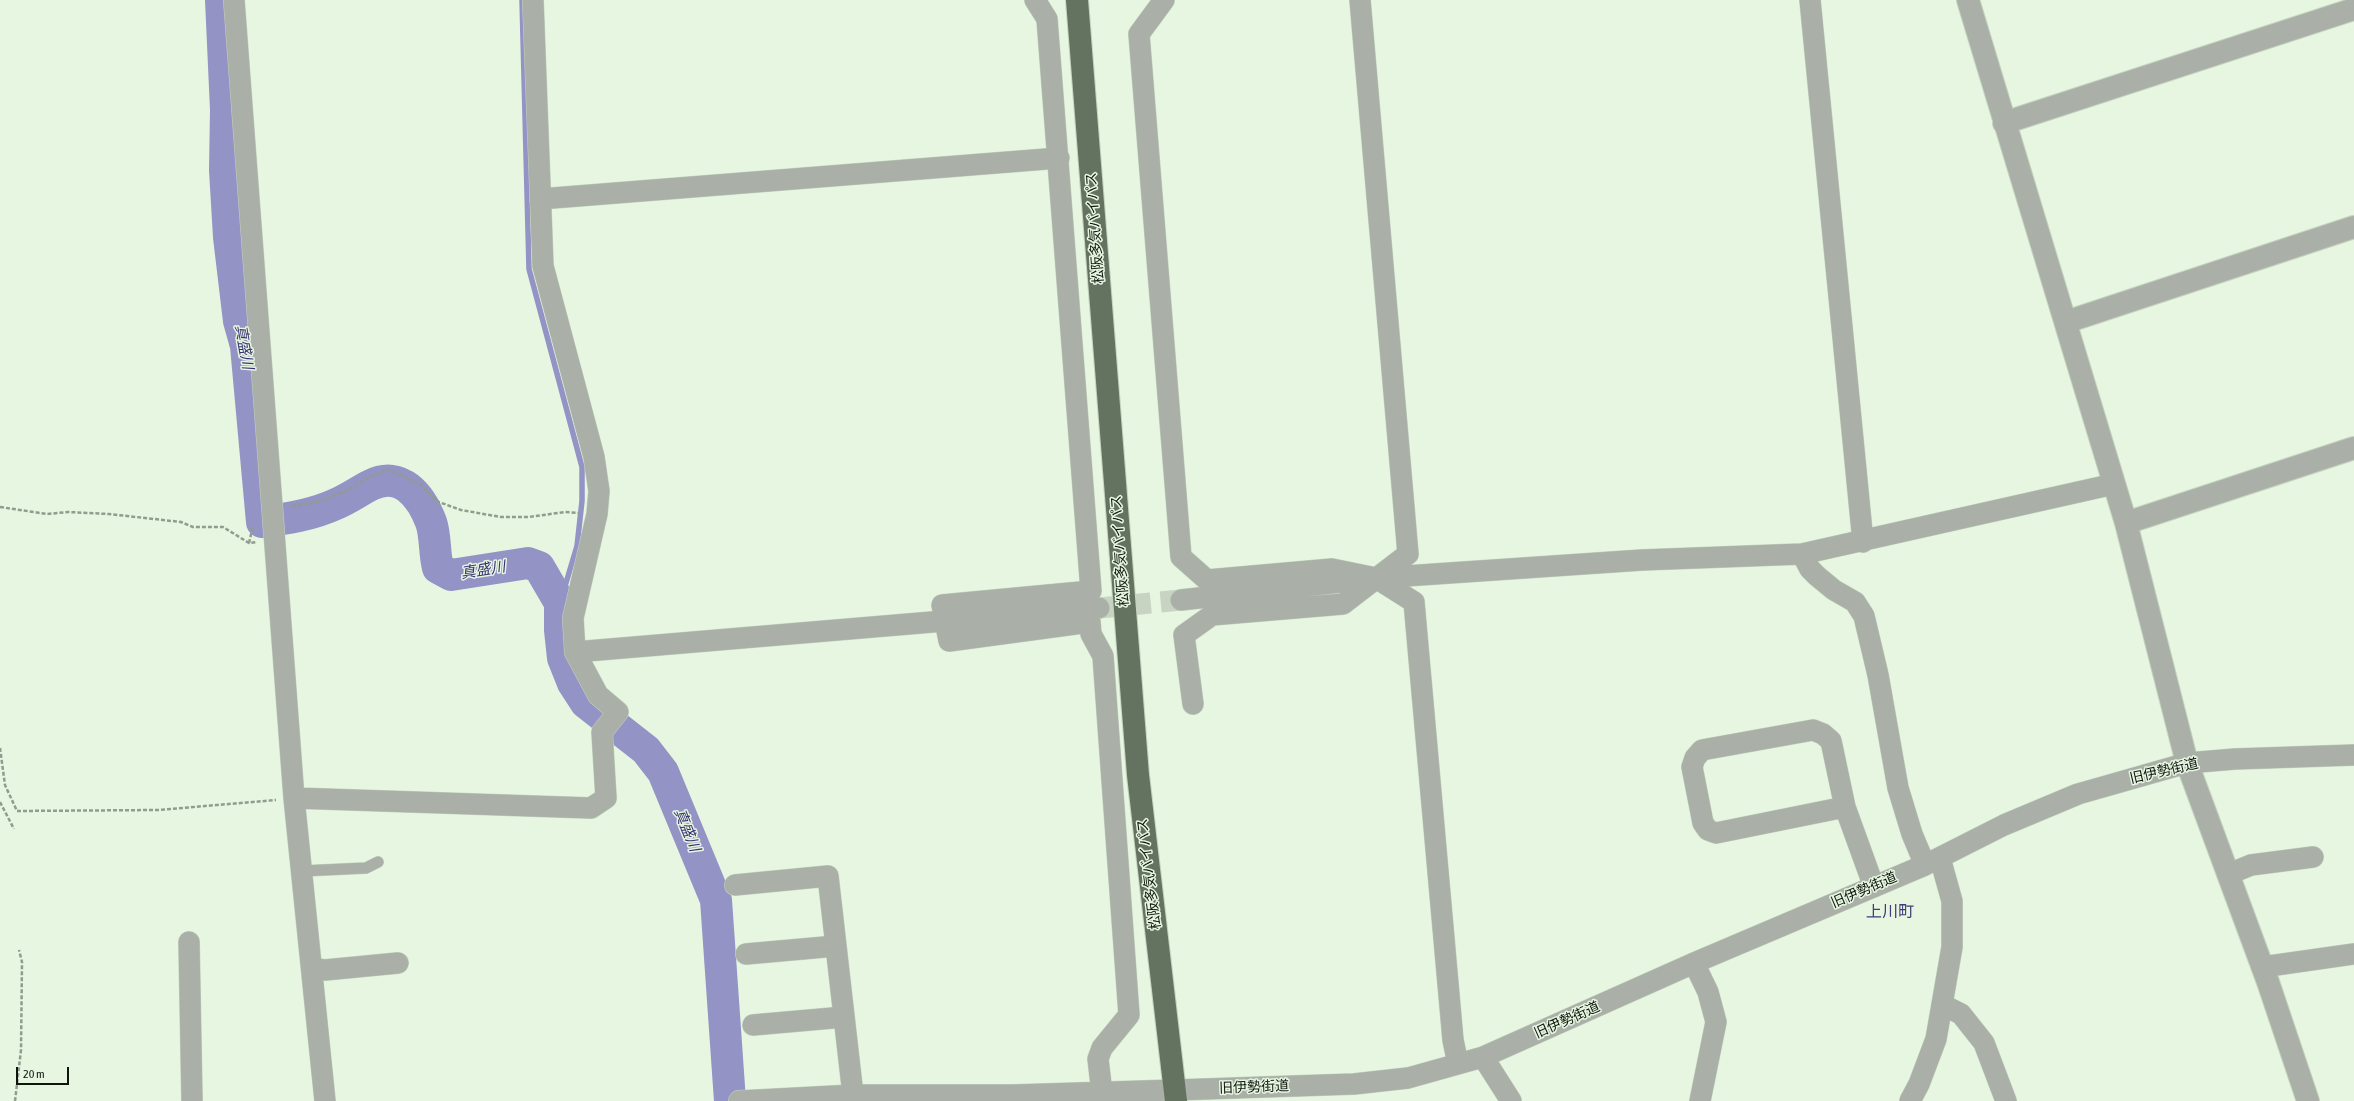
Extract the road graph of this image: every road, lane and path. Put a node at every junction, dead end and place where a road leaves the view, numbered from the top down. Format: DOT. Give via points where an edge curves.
graph roads {
  1 [pos="234,0"];
  2 [pos="533,0"];
  3 [pos="1035,0"];
  4 [pos="1077,0"];
  5 [pos="1164,0"];
  6 [pos="1360,0"];
  7 [pos="1810,0"];
  8 [pos="1968,0"];
  9 [pos="2354,9"];
  10 [pos="2004,123"];
  11 [pos="1060,158"];
  12 [pos="540,199"];
  13 [pos="2354,228"];
  14 [pos="2066,322"];
  15 [pos="2354,448"];
  16 [pos="2114,484"];
  17 [pos="0,507"];
  18 [pos="273,510"];
  19 [pos="569,512"];
  20 [pos="2126,523"];
  21 [pos="274,538"];
  22 [pos="1864,542"];
  23 [pos="1802,554"];
  24 [pos="1376,578"];
  25 [pos="1181,600"];
  26 [pos="1099,608"];
  27 [pos="944,622"];
  28 [pos="576,652"];
  29 [pos="1193,704"];
  30 [pos="0,748"];
  31 [pos="2354,755"];
  32 [pos="2187,763"];
  33 [pos="294,798"];
  34 [pos="0,802"];
  35 [pos="1844,806"];
  36 [pos="14,829"];
  37 [pos="2313,857"];
  38 [pos="378,862"];
  39 [pos="1932,862"];
  40 [pos="302,871"];
  41 [pos="2229,874"];
  42 [pos="735,885"];
  43 [pos="1874,887"];
  44 [pos="189,942"];
  45 [pos="836,946"];
  46 [pos="19,950"];
  47 [pos="746,954"];
  48 [pos="2354,954"];
  49 [pos="398,963"];
  50 [pos="1694,963"];
  51 [pos="2262,967"];
  52 [pos="313,968"];
  53 [pos="1943,1005"];
  54 [pos="844,1017"];
  55 [pos="753,1025"];
  56 [pos="1483,1057"];
  57 [pos="1458,1064"];
  58 [pos="1102,1093"];
  59 [pos="1294,1093"];
  60 [pos="853,1094"];
  61 [pos="1175,1096"];
  62 [pos="16,1101"];
  63 [pos="192,1101"];
  64 [pos="325,1101"];
  65 [pos="740,1101"];
  66 [pos="1511,1101"];
  67 [pos="1700,1101"];
  68 [pos="1910,1101"];
  69 [pos="2006,1101"];
  70 [pos="2308,1101"];
  1 -- 18 [label="street"];
  2 -- 12 [label="street"];
  3 -- 11 [label="street" via="1047,19"];
  4 -- 61 [label="highway, 松阪多気バイパス" via="1138,775"];
  5 -- 24 [label="street" via="1139,34 1181,557 1207,580 1332,569"];
  6 -- 24 [label="street" via="1408,554"];
  7 -- 22 [label="street"];
  8 -- 10 [label="street"];
  9 -- 10 [label="street"];
  10 -- 14 [label="street"];
  11 -- 12 [label="street"];
  11 -- 27 [label="street" via="1091,591 942,605"];
  12 -- 28 [label="street" via="543,266 594,457 599,491 597,514 573,618"];
  13 -- 14 [label="street"];
  14 -- 16 [label="street"];
  15 -- 20 [label="street"];
  16 -- 20 [label="street"];
  16 -- 22 [label="street"];
  17 -- 21 [label="path" via="47,514 109,514 181,522 193,527 223,527 249,543"];
  18 -- 19 [label="path" via="318,502 348,490 373,475 389,470 420,484 436,501 461,510 501,517 529,517"];
  18 -- 21 [label="street"];
  20 -- 32 [label="street"];
  21 -- 33 [label="street"];
  22 -- 23 [label="street"];
  23 -- 24 [label="street" via="1642,560"];
  23 -- 39 [label="street" via="1817,576 1855,602 1864,616 1878,675 1898,788 1912,834"];
  24 -- 25 [label="street"];
  24 -- 29 [label="street" via="1343,604 1212,615 1184,635"];
  24 -- 57 [label="street" via="1414,602 1453,1040"];
  26 -- 27 [label="street"];
  27 -- 28 [label="street"];
  27 -- 58 [label="street" via="949,641 1090,622 1091,634 1103,656 1129,1015 1102,1048 1098,1059"];
  28 -- 33 [label="street" via="598,695 618,712 602,732 606,798 591,808"];
  30 -- 33 [label="path" via="5,785 17,812 158,810"];
  31 -- 32 [label="street, 旧伊勢街道"];
  32 -- 39 [label="street, 旧伊勢街道" via="2118,782 2053,804 2004,825"];
  32 -- 41 [label="street"];
  33 -- 40 [label="street"];
  34 -- 36 [label="path"];
  35 -- 35 [label="street" via="1831,741 1824,734 1813,730 1702,750 1692,767 1703,824 1708,830 1716,833"];
  35 -- 43 [label="street"];
  37 -- 41 [label="street" via="2251,865"];
  38 -- 40 [label="lane" via="366,868"];
  39 -- 43 [label="street, 旧伊勢街道"];
  39 -- 53 [label="street" via="1949,885 1954,921"];
  40 -- 52 [label="street"];
  41 -- 51 [label="street"];
  42 -- 45 [label="street" via="828,876"];
  43 -- 50 [label="street, 旧伊勢街道"];
  44 -- 63 [label="street"];
  45 -- 47 [label="street"];
  45 -- 54 [label="street"];
  46 -- 62 [label="path" via="22,962 21,1050"];
  48 -- 51 [label="street"];
  49 -- 52 [label="street" via="325,970"];
  50 -- 56 [label="street, 旧伊勢街道"];
  50 -- 67 [label="street" via="1708,992 1716,1022"];
  51 -- 70 [label="street"];
  52 -- 64 [label="street"];
  53 -- 68 [label="street" via="1934,1045"];
  53 -- 69 [label="street" via="1961,1014 1984,1043"];
  54 -- 55 [label="street"];
  54 -- 60 [label="street"];
  56 -- 57 [label="street, 旧伊勢街道"];
  56 -- 66 [label="street"];
  57 -- 59 [label="street, 旧伊勢街道" via="1408,1078"];
  58 -- 60 [label="street, 旧伊勢街道"];
  58 -- 61 [label="street, 旧伊勢街道"];
  59 -- 61 [label="street, 旧伊勢街道"];
  60 -- 65 [label="street, 旧伊勢街道"];
}
